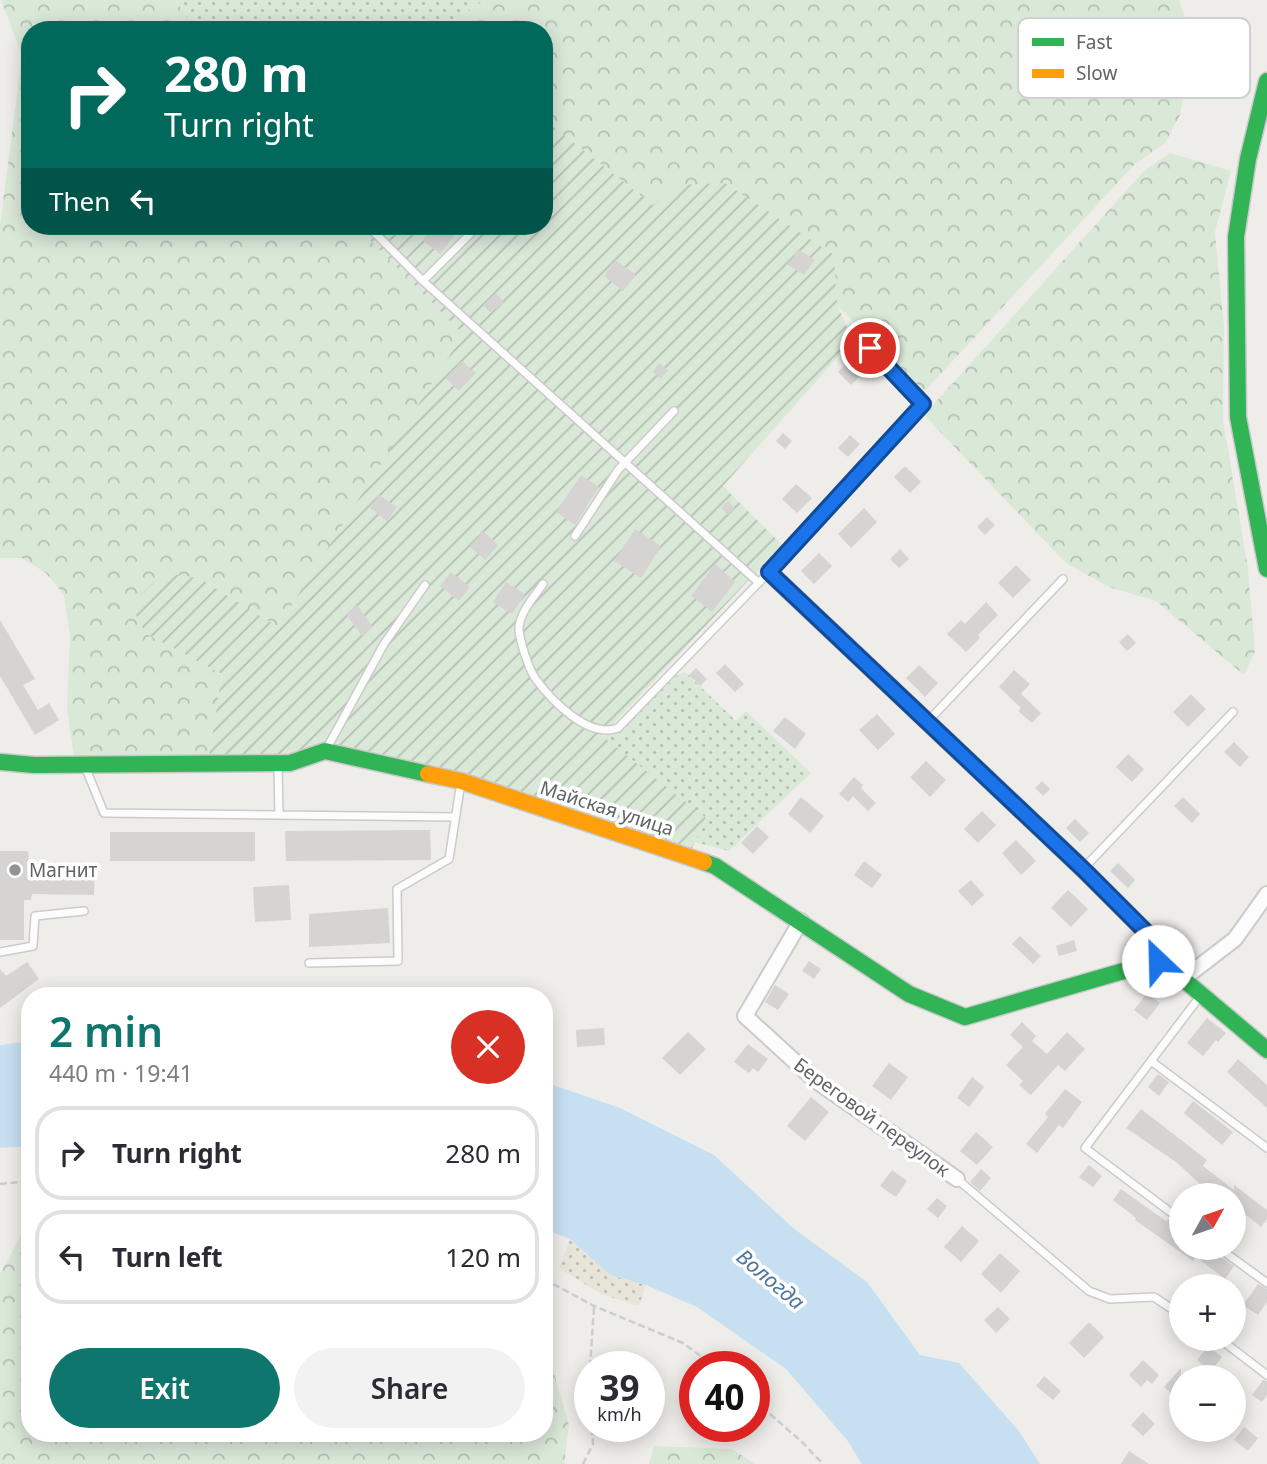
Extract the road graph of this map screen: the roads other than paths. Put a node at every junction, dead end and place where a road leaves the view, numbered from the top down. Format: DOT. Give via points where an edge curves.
graph roads {
  1 [pos="1267,81"];
  2 [pos="378,235"];
  3 [pos="469,235"];
  4 [pos="423,281"];
  5 [pos="853,329"];
  6 [pos="674,411"];
  7 [pos="627,462"];
  8 [pos="575,536"];
  9 [pos="1267,569"];
  10 [pos="764,578"];
  11 [pos="1063,579"];
  12 [pos="543,584"];
  13 [pos="425,585"];
  14 [pos="1233,712"];
  15 [pos="927,722"];
  16 [pos="325,751"];
  17 [pos="0,762"];
  18 [pos="278,763"];
  19 [pos="84,765"];
  20 [pos="461,781"];
  21 [pos="279,815"];
  22 [pos="455,817"];
  23 [pos="1083,869"];
  24 [pos="1267,894"];
  25 [pos="84,912"];
  26 [pos="802,921"];
  27 [pos="0,952"];
  28 [pos="1158,961"];
  29 [pos="309,962"];
  30 [pos="1183,979"];
  31 [pos="1201,995"];
  32 [pos="1267,1050"];
  33 [pos="1151,1061"];
  34 [pos="1267,1148"];
  35 [pos="957,1180"];
  36 [pos="1169,1211"];
  37 [pos="1235,1260"];
  38 [pos="1267,1283"];
  39 [pos="1169,1307"];
  40 [pos="1236,1351"];
  41 [pos="1267,1375"];
  1 -- 9 [label="street" via="1236,237 1238,417"];
  2 -- 4 [label="lane"];
  3 -- 4 [label="lane"];
  4 -- 7 [label="lane"];
  5 -- 10 [label="lane" via="923,404"];
  6 -- 7 [label="lane"];
  7 -- 8 [label="lane"];
  7 -- 10 [label="lane"];
  10 -- 12 [label="lane" via="618,728 602,731 565,711 534,676 519,630 523,612"];
  10 -- 15 [label="street"];
  11 -- 15 [label="lane"];
  13 -- 16 [label="lane" via="384,644"];
  14 -- 23 [label="lane"];
  15 -- 23 [label="street"];
  16 -- 18 [label="street"];
  16 -- 20 [label="street, Майская улица"];
  17 -- 19 [label="street"];
  18 -- 19 [label="street"];
  18 -- 21 [label="lane"];
  19 -- 21 [label="lane" via="104,813"];
  20 -- 22 [label="lane"];
  20 -- 26 [label="street, Майская улица" via="715,866"];
  21 -- 22 [label="lane"];
  22 -- 29 [label="lane" via="449,859 397,889 398,961"];
  23 -- 28 [label="street" via="1154,940"];
  24 -- 30 [label="street" via="1235,939"];
  25 -- 27 [label="lane" via="35,916 33,946"];
  26 -- 28 [label="street, Майская улица" via="909,994 965,1017"];
  26 -- 35 [label="street, Береговой переулок" via="745,1016 815,1080"];
  28 -- 30 [label="street"];
  30 -- 31 [label="street"];
  31 -- 32 [label="street"];
  31 -- 33 [label="lane"];
  33 -- 34 [label="lane"];
  33 -- 36 [label="lane" via="1085,1148"];
  35 -- 39 [label="lane" via="1089,1291 1110,1299 1154,1297"];
  37 -- 38 [label="lane"];
  40 -- 41 [label="lane"];
}
